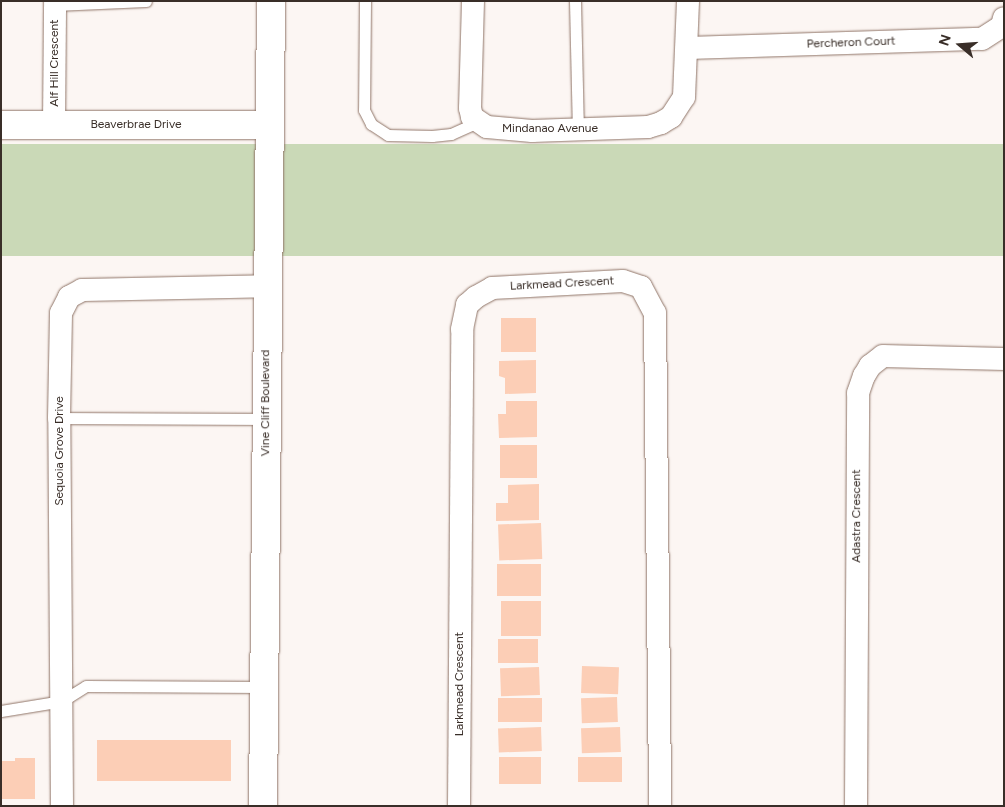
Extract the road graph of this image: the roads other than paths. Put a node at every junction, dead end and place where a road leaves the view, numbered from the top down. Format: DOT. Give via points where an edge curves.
graph roads {
  1 [pos="146,1"];
  2 [pos="271,1"];
  3 [pos="365,1"];
  4 [pos="472,1"];
  5 [pos="575,1"];
  6 [pos="688,1"];
  7 [pos="55,3"];
  8 [pos="1004,18"];
  9 [pos="688,48"];
  10 [pos="478,122"];
  11 [pos="1,125"];
  12 [pos="54,125"];
  13 [pos="270,126"];
  14 [pos="578,130"];
  15 [pos="267,286"];
  16 [pos="1004,359"];
  17 [pos="59,418"];
  18 [pos="266,419"];
  19 [pos="264,687"];
  20 [pos="62,701"];
  21 [pos="1,711"];
  22 [pos="62,806"];
  23 [pos="263,806"];
  24 [pos="459,806"];
  25 [pos="660,806"];
  26 [pos="856,806"];
  1 -- 7 [label="lane"];
  2 -- 13 [label="street, Vine Cliff Boulevard"];
  3 -- 10 [label="lane" via="364,110 372,124 388,135 432,136 451,134"];
  4 -- 10 [label="street" via="470,108"];
  5 -- 14 [label="lane"];
  6 -- 9 [label="street, Mindanao Avenue"];
  7 -- 12 [label="street, Alf Hill Crescent"];
  8 -- 9 [label="street, Percheron Court" via="1002,26 982,39"];
  9 -- 14 [label="street, Mindanao Avenue" via="684,97 671,117 648,127"];
  10 -- 14 [label="street, Mindanao Avenue" via="504,129"];
  11 -- 12 [label="street, Beaverbrae Drive"];
  12 -- 13 [label="street, Beaverbrae Drive"];
  13 -- 15 [label="street, Vine Cliff Boulevard"];
  15 -- 17 [label="street, Sequoia Grove Drive" via="82,290 69,297 61,313"];
  15 -- 18 [label="street, Vine Cliff Boulevard"];
  16 -- 26 [label="street, Adastra Crescent" via="883,356 870,366 858,393"];
  17 -- 18 [label="lane"];
  17 -- 20 [label="street, Sequoia Grove Drive"];
  18 -- 19 [label="street, Vine Cliff Boulevard"];
  19 -- 20 [label="lane" via="86,686"];
  19 -- 23 [label="street, Vine Cliff Boulevard"];
  20 -- 21 [label="lane"];
  20 -- 22 [label="street, Sequoia Grove Drive"];
  24 -- 25 [label="street, Larkmead Crescent" via="462,329 467,305 492,288 623,281 641,287 655,313"];
}
